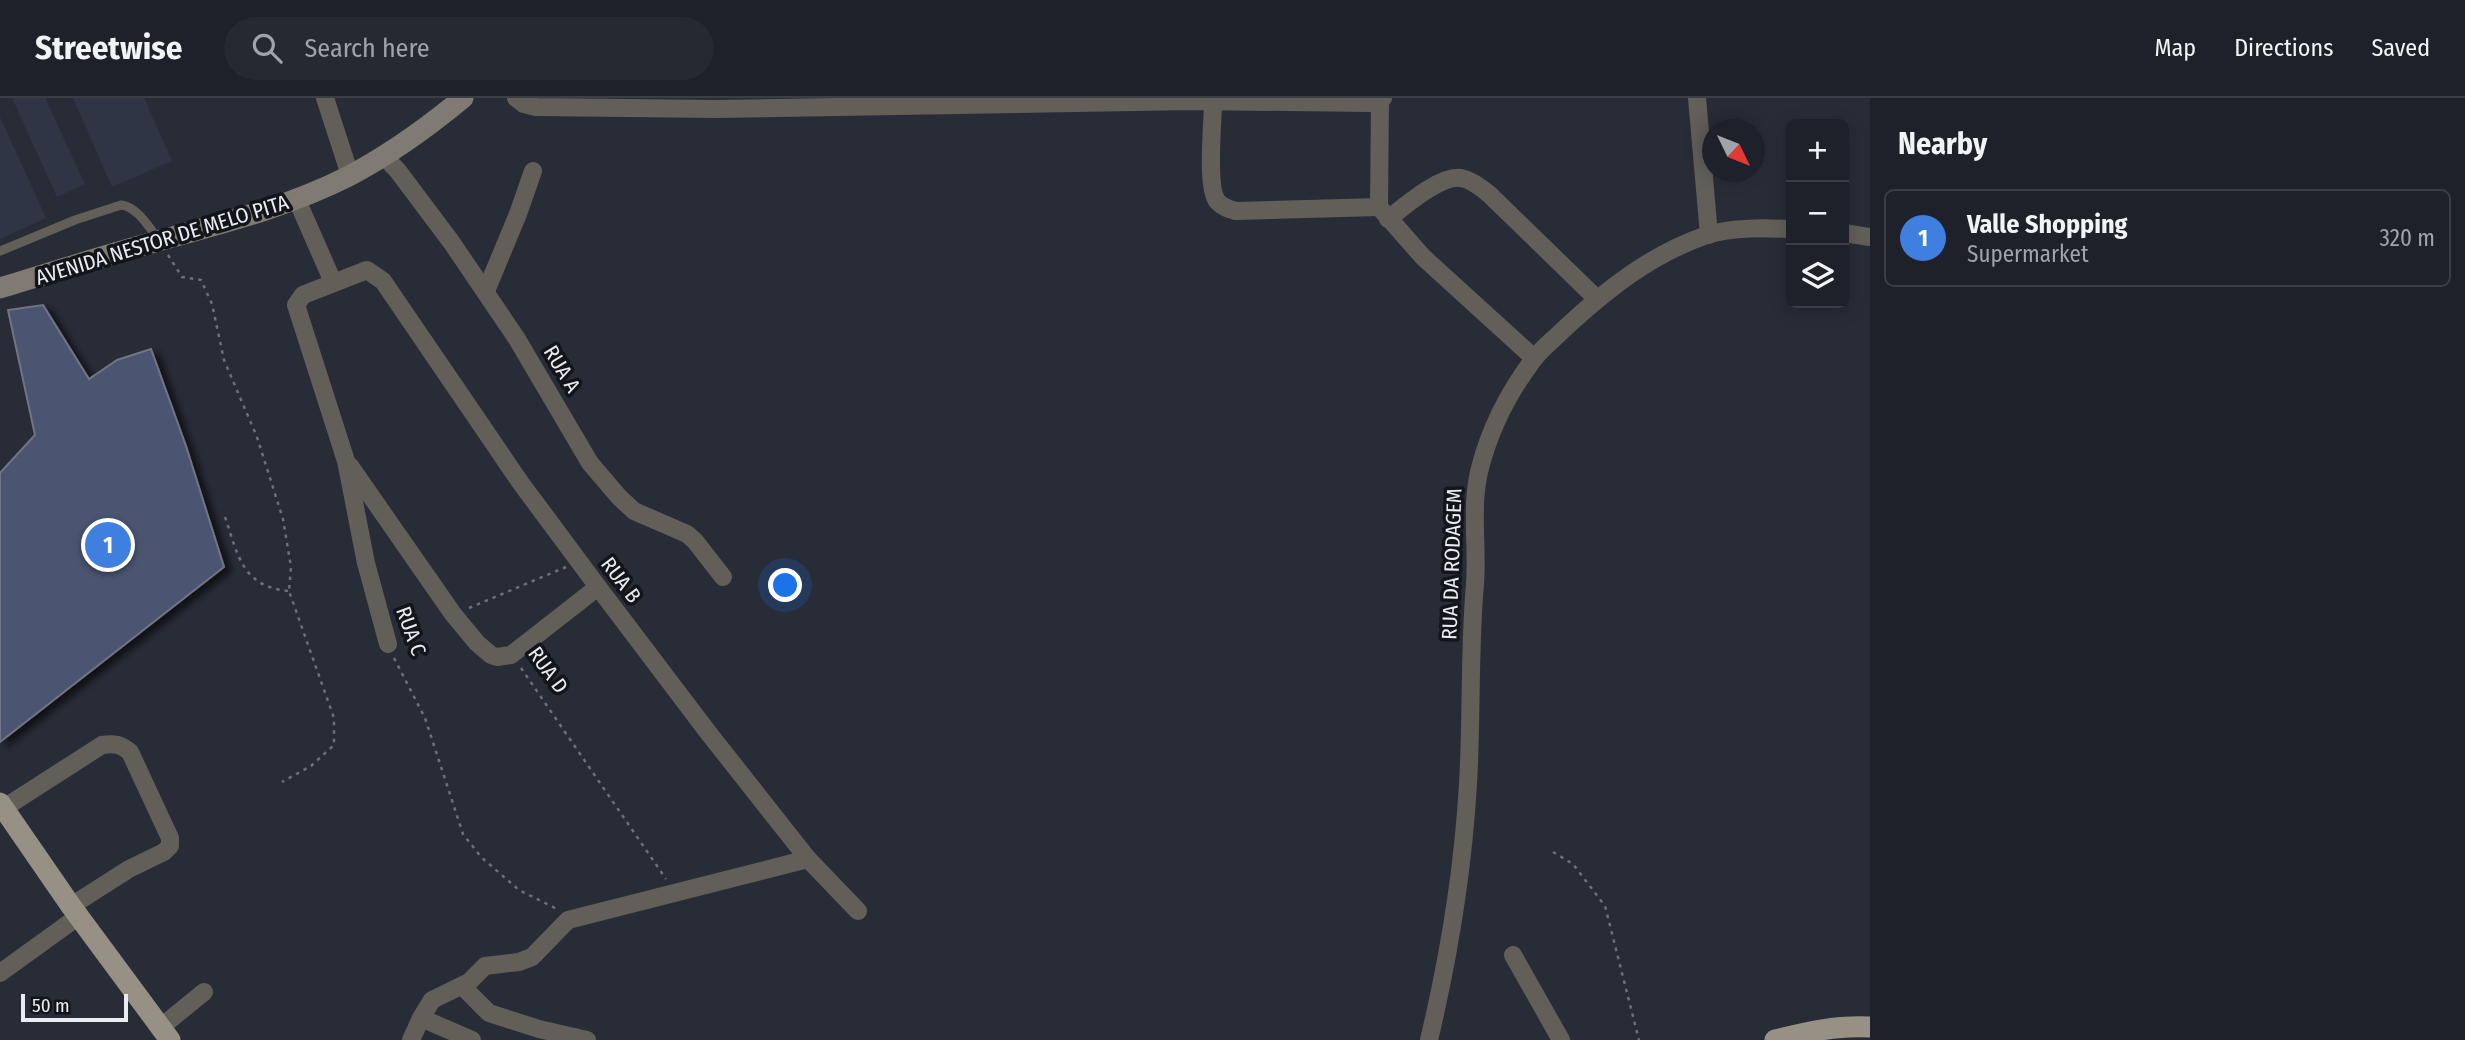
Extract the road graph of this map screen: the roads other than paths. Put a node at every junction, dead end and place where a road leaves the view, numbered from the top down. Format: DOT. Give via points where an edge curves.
graph roads {
  1 [pos="325,98"];
  2 [pos="462,98"];
  3 [pos="516,98"];
  4 [pos="1697,98"];
  5 [pos="1193,99"];
  6 [pos="1382,99"];
  7 [pos="994,100"];
  8 [pos="1213,102"];
  9 [pos="384,156"];
  10 [pos="533,171"];
  11 [pos="350,176"];
  12 [pos="297,200"];
  13 [pos="1383,213"];
  14 [pos="1786,229"];
  15 [pos="1849,234"];
  16 [pos="1709,235"];
  17 [pos="1870,237"];
  18 [pos="159,241"];
  19 [pos="0,251"];
  20 [pos="333,282"];
  21 [pos="0,288"];
  22 [pos="486,291"];
  23 [pos="1597,299"];
  24 [pos="1534,358"];
  25 [pos="346,461"];
  26 [pos="723,577"];
  27 [pos="598,587"];
  28 [pos="388,644"];
  29 [pos="2,806"];
  30 [pos="808,859"];
  31 [pos="75,911"];
  32 [pos="858,911"];
  33 [pos="1513,955"];
  34 [pos="0,973"];
  35 [pos="463,986"];
  36 [pos="204,992"];
  37 [pos="483,1009"];
  38 [pos="421,1018"];
  39 [pos="1870,1027"];
  40 [pos="165,1033"];
  41 [pos="1847,1033"];
  42 [pos="473,1039"];
  43 [pos="411,1040"];
  44 [pos="587,1040"];
  45 [pos="1429,1040"];
  46 [pos="1561,1040"];
  47 [pos="1775,1040"];
  1 -- 11 [label="street"];
  2 -- 9 [label="main road, AVENIDA NESTOR DE MELO PITA"];
  3 -- 7 [label="street" via="524,104 551,108"];
  4 -- 16 [label="street"];
  5 -- 7 [label="street"];
  5 -- 8 [label="street"];
  6 -- 8 [label="street" via="1370,103"];
  6 -- 13 [label="street"];
  8 -- 13 [label="street" via="1211,184 1216,200 1224,207 1236,211"];
  9 -- 11 [label="main road, AVENIDA NESTOR DE MELO PITA"];
  9 -- 22 [label="street, RUA A"];
  10 -- 22 [label="street"];
  11 -- 12 [label="main road, AVENIDA NESTOR DE MELO PITA"];
  12 -- 18 [label="main road, AVENIDA NESTOR DE MELO PITA"];
  12 -- 20 [label="street"];
  13 -- 23 [label="street" via="1443,180 1460,178 1490,195"];
  13 -- 24 [label="street" via="1423,257"];
  14 -- 16 [label="street, RUA DA RODAGEM"];
  15 -- 17 [label="street"];
  16 -- 23 [label="street, RUA DA RODAGEM" via="1650,261"];
  18 -- 19 [label="lane" via="134,210 121,205"];
  18 -- 21 [label="main road, AVENIDA NESTOR DE MELO PITA"];
  20 -- 25 [label="street, RUA C" via="303,295 297,310"];
  20 -- 27 [label="street, RUA B" via="362,271 383,281"];
  22 -- 26 [label="street, RUA A" via="590,463 618,497 634,511 687,534"];
  23 -- 24 [label="street, RUA DA RODAGEM"];
  24 -- 45 [label="street, RUA DA RODAGEM" via="1498,415 1479,470 1461,867"];
  25 -- 27 [label="street, RUA D" via="453,614 497,657 511,655"];
  25 -- 28 [label="street, RUA C"];
  27 -- 30 [label="street, RUA B"];
  29 -- 31 [label="main road"];
  29 -- 31 [label="street" via="102,745 113,743 130,752 170,846 129,869"];
  30 -- 32 [label="street, RUA B"];
  30 -- 35 [label="street" via="584,916 563,924 532,957 488,964"];
  31 -- 34 [label="street"];
  31 -- 40 [label="main road"];
  33 -- 46 [label="street"];
  35 -- 37 [label="street"];
  35 -- 38 [label="street" via="432,1000"];
  36 -- 40 [label="street"];
  37 -- 42 [label="street"];
  37 -- 44 [label="street"];
  38 -- 42 [label="street"];
  38 -- 43 [label="street"];
  39 -- 41 [label="main road"];
  41 -- 47 [label="main road"];
}
